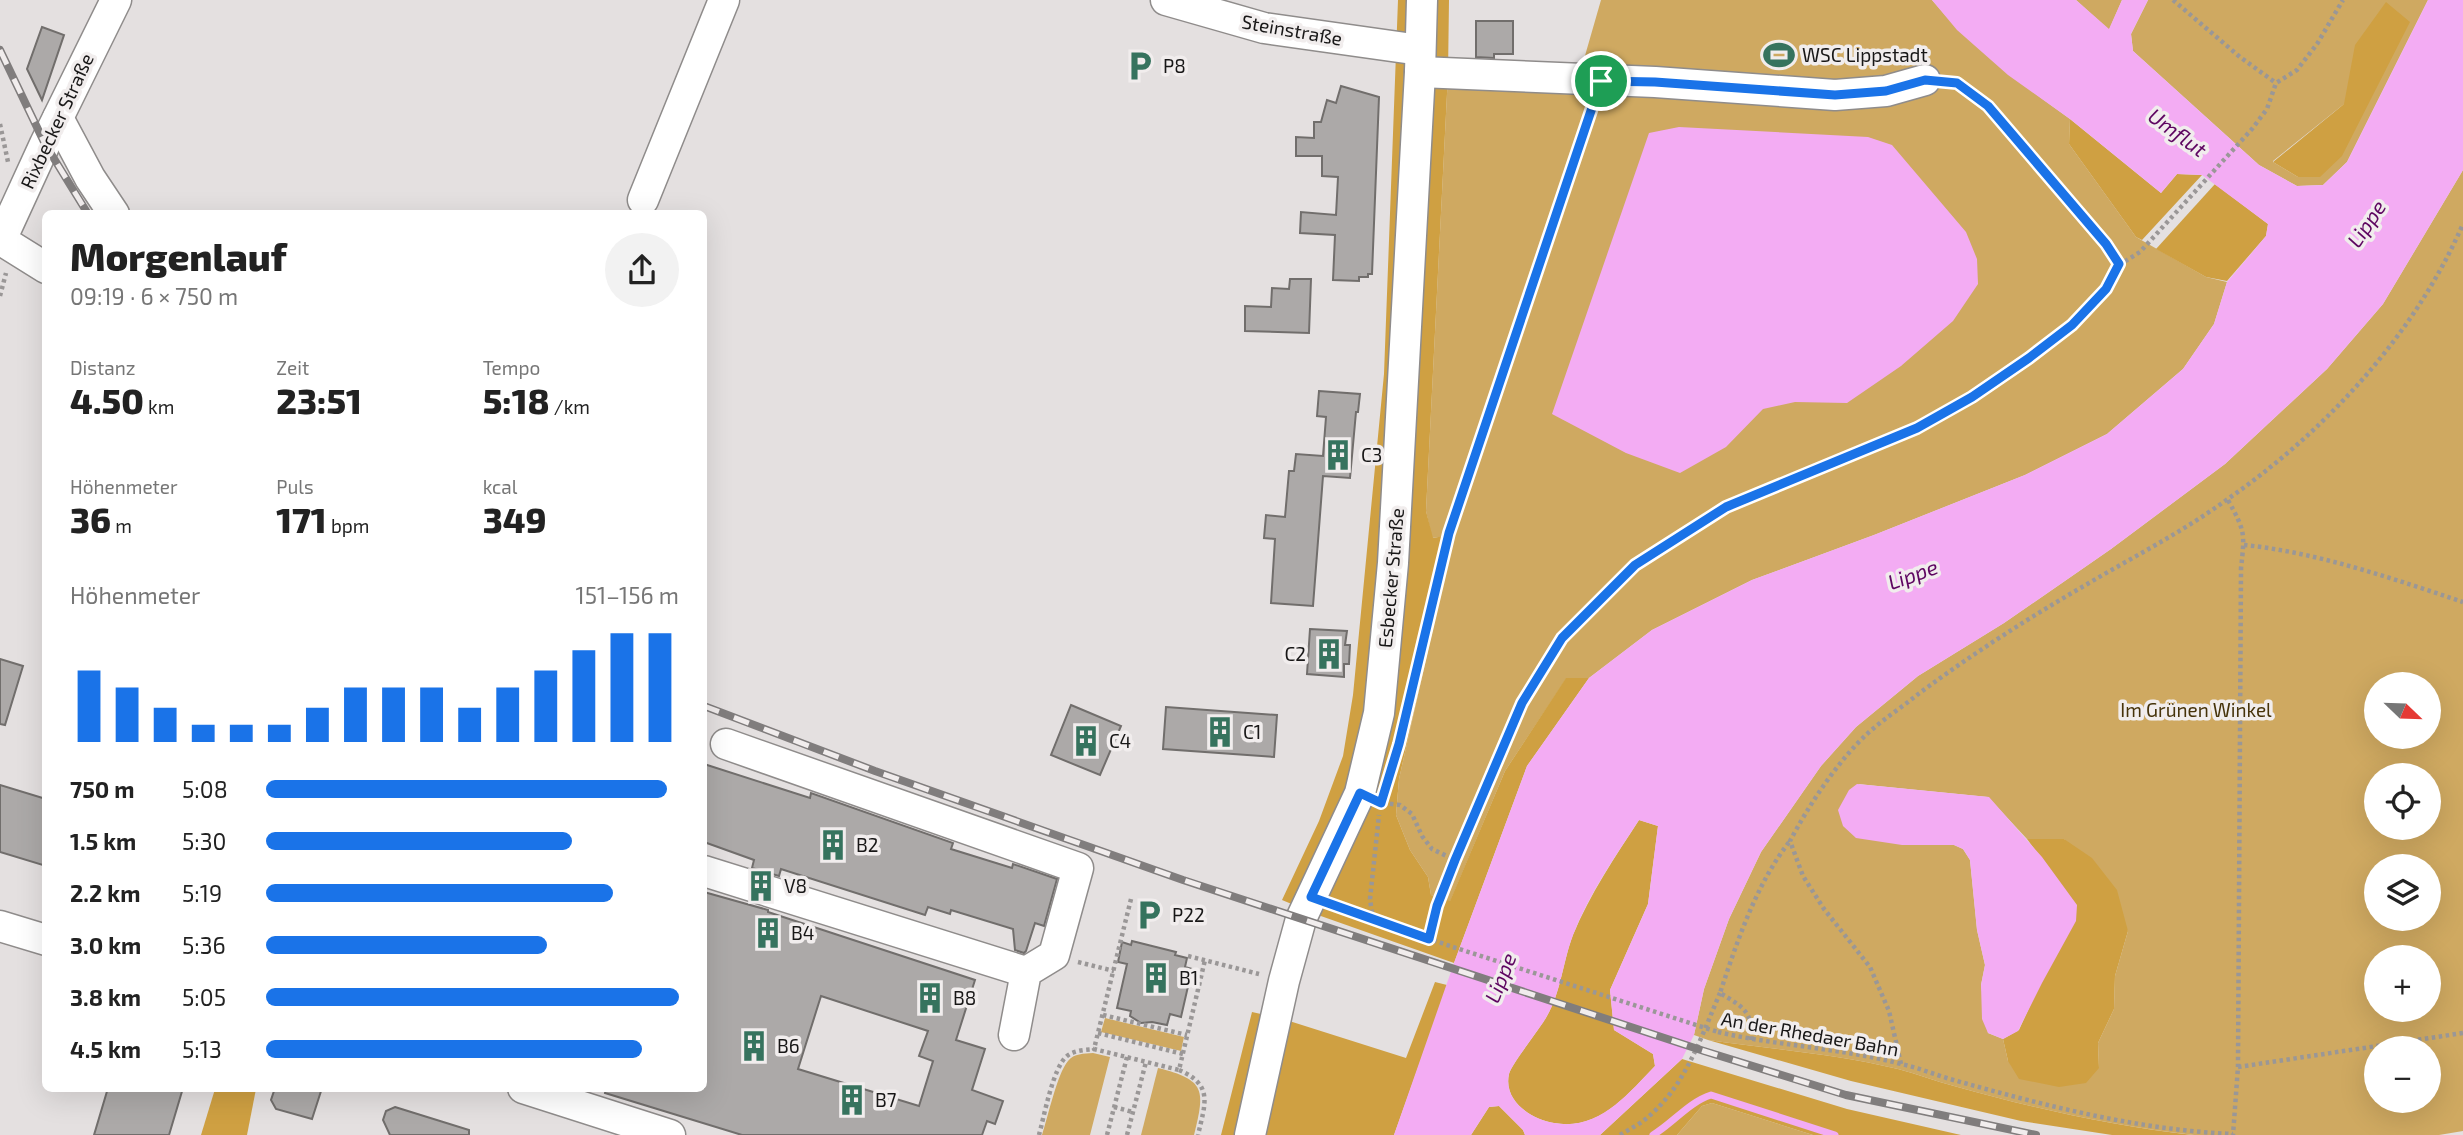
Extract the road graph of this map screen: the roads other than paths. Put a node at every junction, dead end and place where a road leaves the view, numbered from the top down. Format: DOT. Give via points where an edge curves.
graph roads {
  1 [pos="116,0"];
  2 [pos="724,0"];
  3 [pos="1166,0"];
  4 [pos="1422,0"];
  5 [pos="1420,61"];
  6 [pos="1925,80"];
  7 [pos="58,118"];
  8 [pos="643,200"];
  9 [pos="111,210"];
  10 [pos="0,241"];
  11 [pos="42,266"];
  12 [pos="726,744"];
  13 [pos="707,872"];
  14 [pos="0,926"];
  15 [pos="42,939"];
  16 [pos="1026,972"];
  17 [pos="1014,1035"];
  18 [pos="536,1092"];
  19 [pos="670,1135"];
  20 [pos="1250,1135"];
  1 -- 7 [label="street, Rixbecker Straße"];
  2 -- 8 [label="street"];
  3 -- 5 [label="street, Steinstraße" via="1264,28"];
  4 -- 5 [label="street, Esbecker Straße"];
  5 -- 6 [label="street, Steinstraße" via="1601,81 1835,95 1886,91"];
  5 -- 20 [label="street, Esbecker Straße" via="1394,563 1378,713 1360,793 1301,919"];
  7 -- 9 [label="street"];
  7 -- 10 [label="street, Rixbecker Straße"];
  10 -- 11 [label="street"];
  12 -- 16 [label="street" via="1078,869 1054,955"];
  13 -- 16 [label="street"];
  14 -- 15 [label="street"];
  16 -- 17 [label="street"];
  18 -- 19 [label="street"];
}
